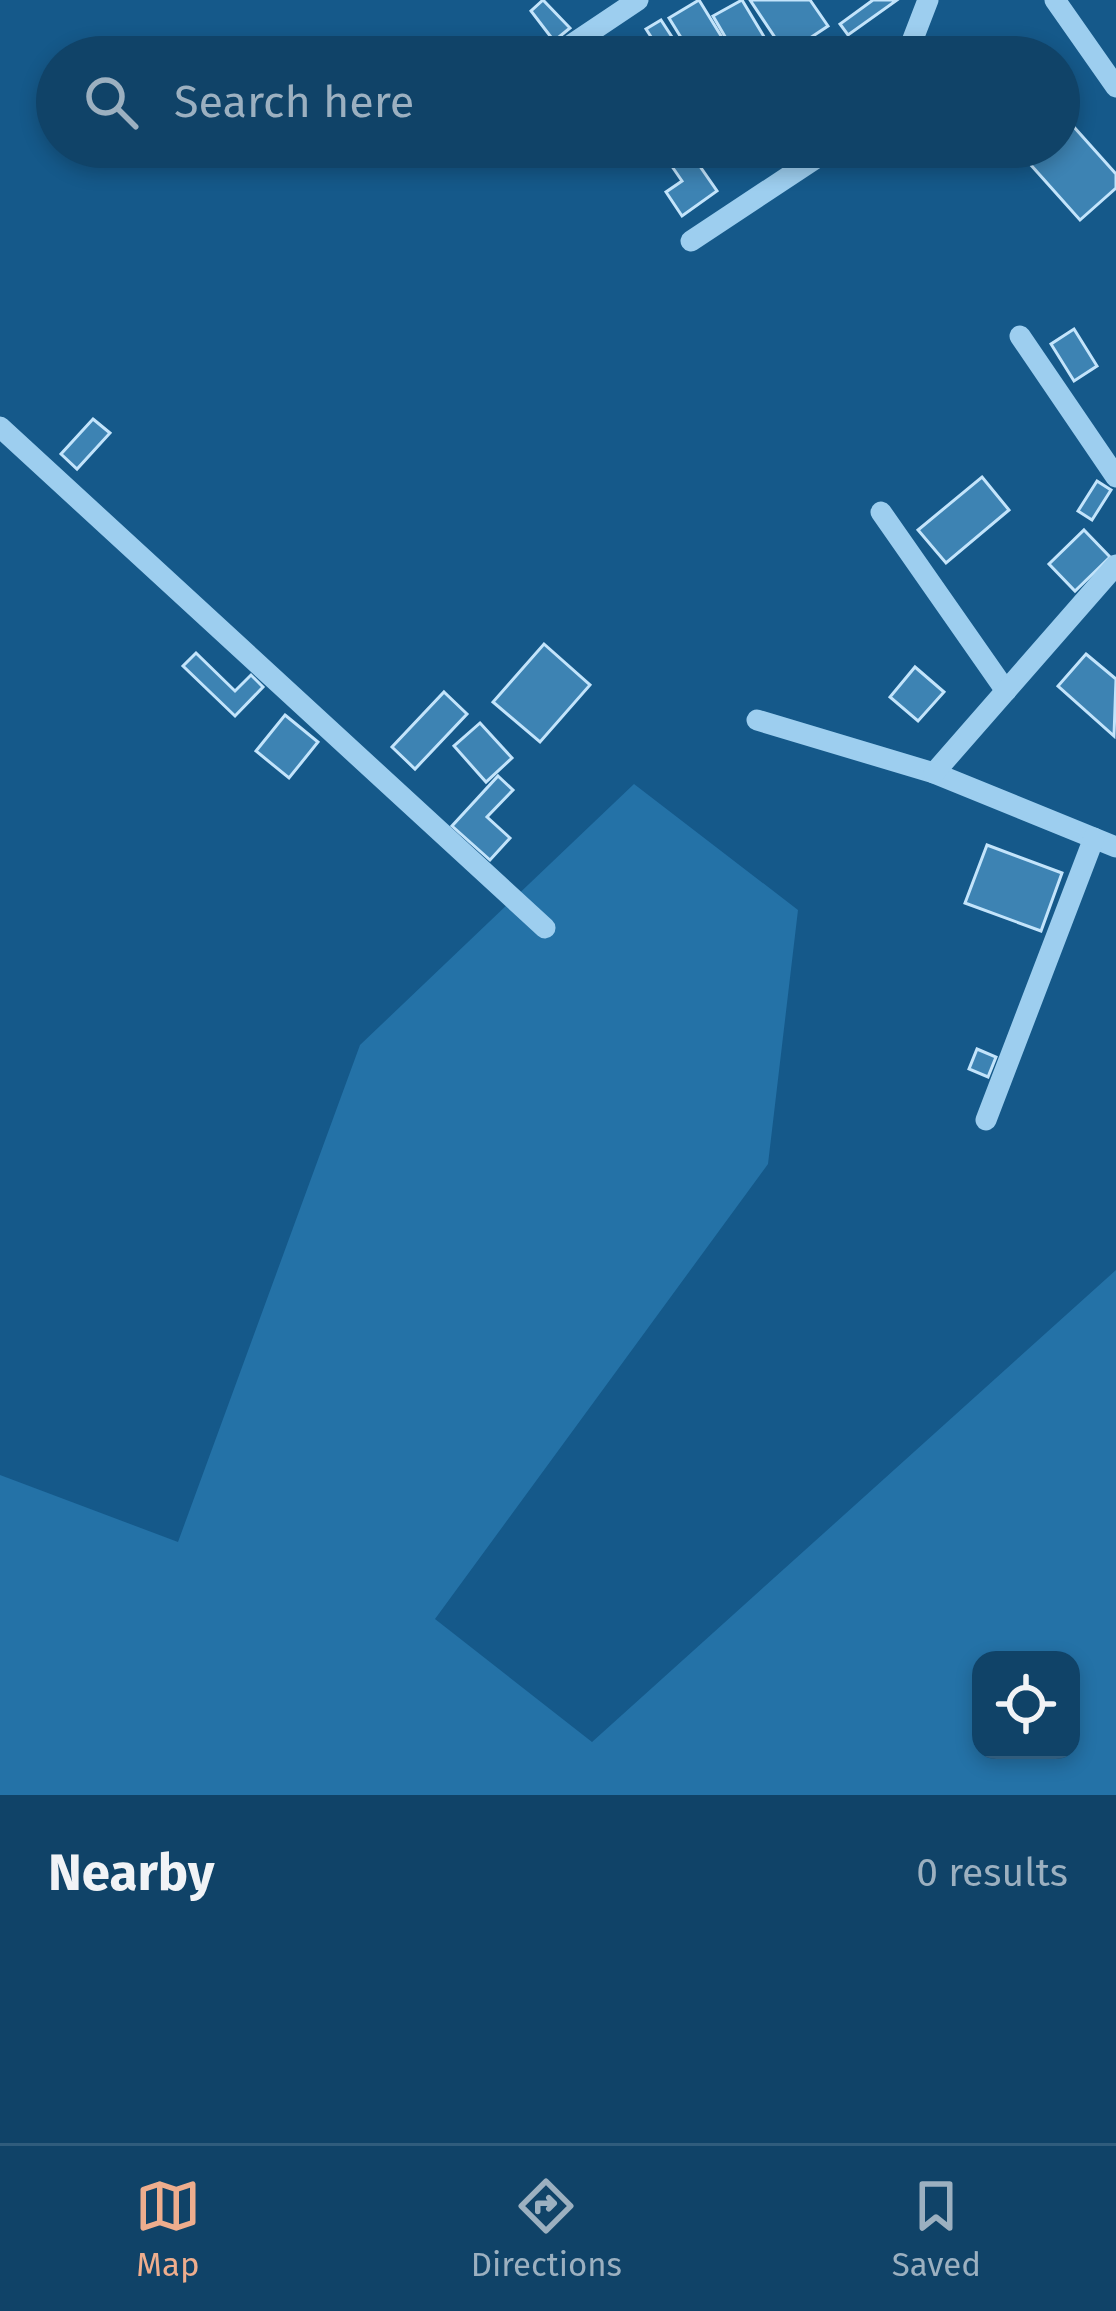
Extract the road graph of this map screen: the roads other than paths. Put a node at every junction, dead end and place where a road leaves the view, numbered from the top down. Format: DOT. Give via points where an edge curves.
graph roads {
  1 [pos="638,0"];
  2 [pos="928,0"];
  3 [pos="1055,0"];
  4 [pos="584,36"];
  5 [pos="914,36"];
  6 [pos="1116,87"];
  7 [pos="802,168"];
  8 [pos="692,241"];
  9 [pos="1020,336"];
  10 [pos="0,427"];
  11 [pos="1116,477"];
  12 [pos="881,512"];
  13 [pos="1116,565"];
  14 [pos="1006,692"];
  15 [pos="757,720"];
  16 [pos="934,772"];
  17 [pos="1105,843"];
  18 [pos="545,928"];
  19 [pos="986,1120"];
  1 -- 4 [label="street"];
  2 -- 5 [label="street"];
  3 -- 6 [label="street"];
  7 -- 8 [label="street"];
  9 -- 11 [label="street"];
  10 -- 18 [label="street"];
  12 -- 14 [label="street"];
  13 -- 14 [label="street"];
  14 -- 16 [label="street"];
  15 -- 16 [label="street"];
  16 -- 17 [label="street"];
  17 -- 19 [label="street"];
}
